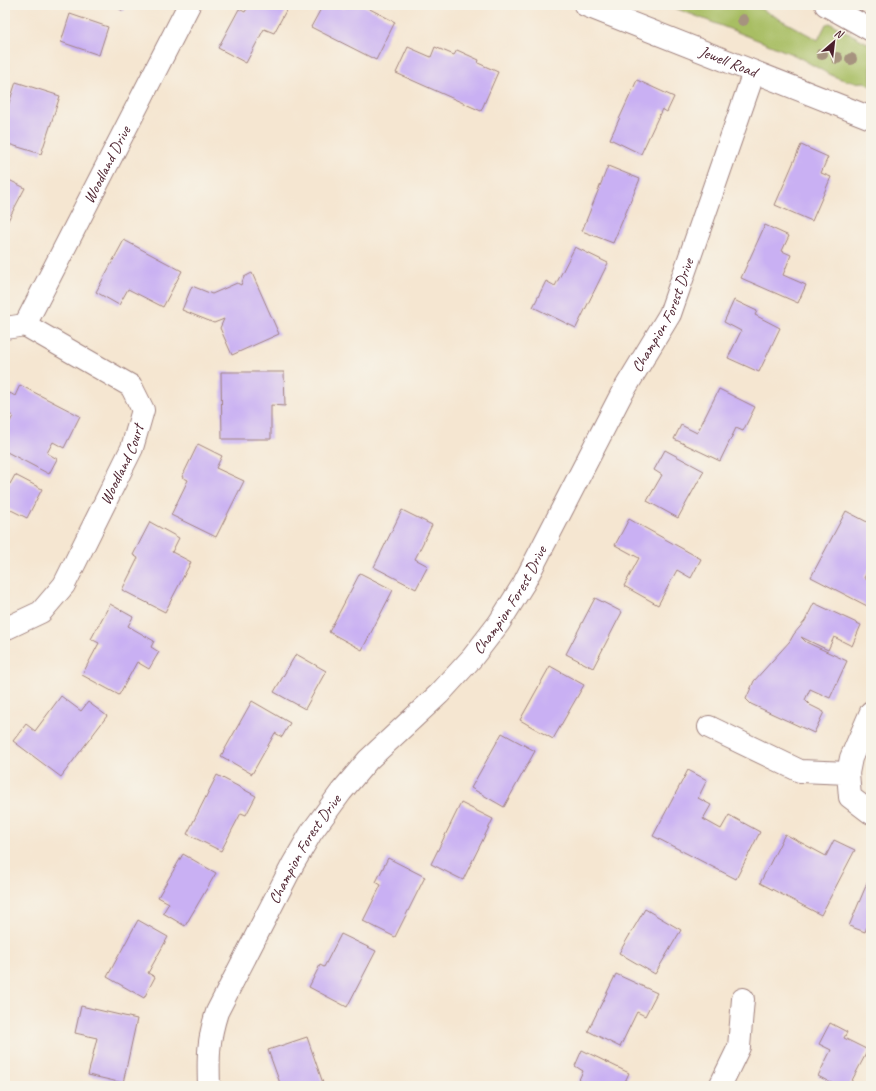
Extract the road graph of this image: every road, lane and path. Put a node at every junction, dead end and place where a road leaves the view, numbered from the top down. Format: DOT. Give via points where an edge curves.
graph roads {
  1 [pos="189,5"];
  2 [pos="826,5"];
  3 [pos="596,7"];
  4 [pos="871,30"];
  5 [pos="754,72"];
  6 [pos="871,118"];
  7 [pos="15,326"];
  8 [pos="7,628"];
  9 [pos="871,712"];
  10 [pos="709,727"];
  11 [pos="848,773"];
  12 [pos="871,813"];
  13 [pos="743,999"];
  14 [pos="209,1086"];
  15 [pos="720,1086"];
  1 -- 7 [label="street, Woodland Drive"];
  2 -- 4 [label="street"];
  3 -- 5 [label="street, Jewell Road"];
  5 -- 6 [label="street, Jewell Road"];
  5 -- 14 [label="street, Champion Forest Drive" via="670,314 622,395 524,583 499,623 472,658 438,694 368,760 308,839 293,864 217,1012 210,1038"];
  7 -- 8 [label="street, Woodland Court" via="131,386 143,410 132,448 64,585 42,612"];
  9 -- 11 [label="street" via="851,758"];
  10 -- 11 [label="street" via="800,771"];
  11 -- 12 [label="street" via="850,797"];
  13 -- 15 [label="street" via="738,1047"];
}
